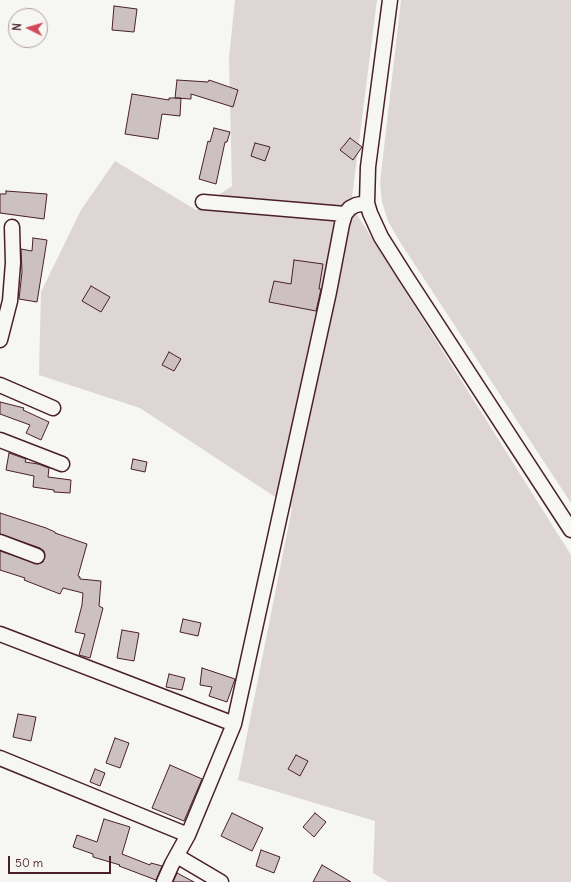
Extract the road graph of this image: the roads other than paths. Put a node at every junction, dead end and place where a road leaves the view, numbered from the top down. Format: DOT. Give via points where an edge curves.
graph roads {
  1 [pos="390,0"];
  2 [pos="203,202"];
  3 [pos="368,203"];
  4 [pos="345,214"];
  5 [pos="12,227"];
  6 [pos="0,340"];
  7 [pos="0,385"];
  8 [pos="53,408"];
  9 [pos="0,440"];
  10 [pos="62,464"];
  11 [pos="571,530"];
  12 [pos="0,542"];
  13 [pos="37,556"];
  14 [pos="0,634"];
  15 [pos="234,724"];
  16 [pos="0,758"];
  17 [pos="188,834"];
  18 [pos="177,856"];
  19 [pos="164,882"];
  20 [pos="221,882"];
  1 -- 3 [label="street" via="370,142"];
  2 -- 4 [label="street"];
  3 -- 4 [label="street" via="356,205"];
  3 -- 11 [label="street" via="381,237"];
  4 -- 15 [label="street"];
  5 -- 6 [label="street" via="10,300"];
  7 -- 8 [label="street"];
  9 -- 10 [label="street"];
  12 -- 13 [label="street"];
  14 -- 15 [label="street"];
  15 -- 17 [label="street"];
  16 -- 17 [label="street"];
  17 -- 18 [label="street"];
  18 -- 19 [label="street"];
  18 -- 20 [label="street"];
}
